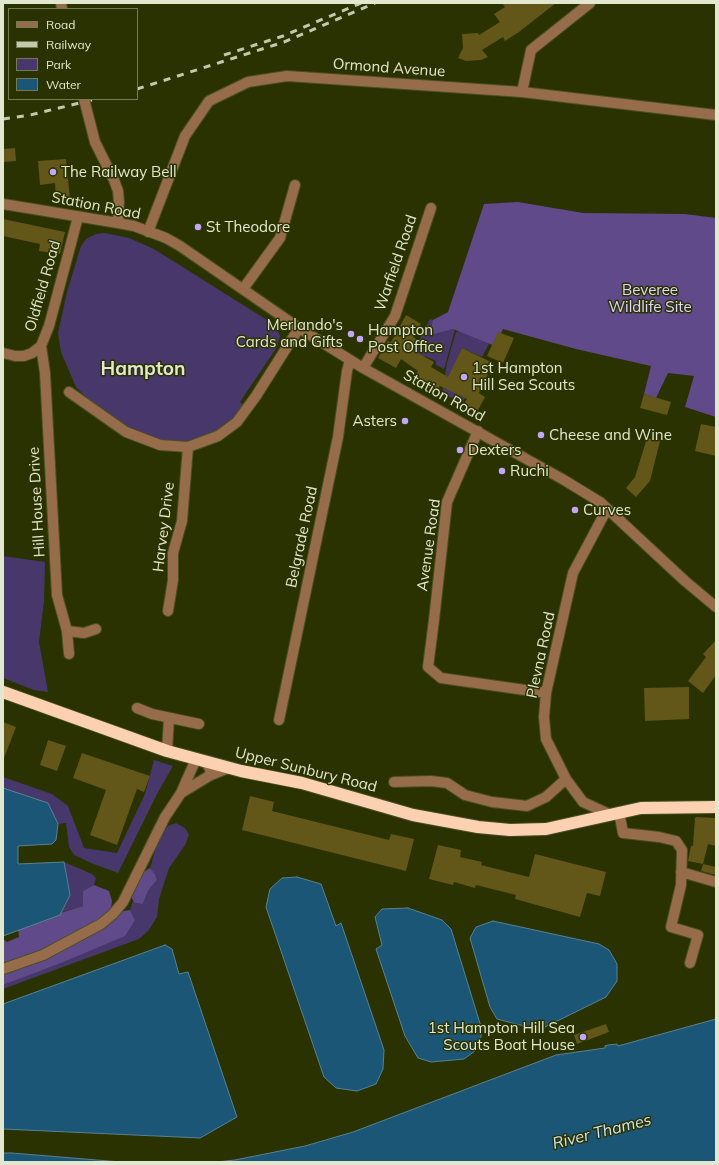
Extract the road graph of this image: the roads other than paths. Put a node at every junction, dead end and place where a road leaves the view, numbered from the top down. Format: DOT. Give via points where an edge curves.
graph roads {
  1 [pos="590,3"];
  2 [pos="522,92"];
  3 [pos="84,100"];
  4 [pos="716,115"];
  5 [pos="295,185"];
  6 [pos="3,204"];
  7 [pos="431,208"];
  8 [pos="78,217"];
  9 [pos="118,223"];
  10 [pos="148,232"];
  11 [pos="243,289"];
  12 [pos="299,328"];
  13 [pos="41,346"];
  14 [pos="3,354"];
  15 [pos="350,360"];
  16 [pos="363,368"];
  17 [pos="69,392"];
  18 [pos="478,431"];
  19 [pos="188,447"];
  20 [pos="607,509"];
  21 [pos="716,607"];
  22 [pos="168,611"];
  23 [pos="96,629"];
  24 [pos="67,631"];
  25 [pos="69,654"];
  26 [pos="3,692"];
  27 [pos="546,693"];
  28 [pos="137,708"];
  29 [pos="169,718"];
  30 [pos="279,720"];
  31 [pos="199,724"];
  32 [pos="166,751"];
  33 [pos="196,759"];
  34 [pos="233,768"];
  35 [pos="209,776"];
  36 [pos="566,778"];
  37 [pos="394,782"];
  38 [pos="181,792"];
  39 [pos="716,807"];
  40 [pos="614,813"];
  41 [pos="681,872"];
  42 [pos="716,882"];
  43 [pos="690,964"];
  44 [pos="3,969"];
  1 -- 2 [label="street" via="531,50"];
  2 -- 4 [label="street, Ormond Avenue"];
  2 -- 10 [label="street, Ormond Avenue" via="287,76 248,82 209,101 185,136"];
  3 -- 9 [label="street, bridge" via="95,142 118,191"];
  5 -- 11 [label="street" via="280,238"];
  6 -- 8 [label="street, Station Road"];
  7 -- 16 [label="street, Warfield Road" via="395,316"];
  8 -- 9 [label="street, Station Road"];
  8 -- 13 [label="street, Oldfield Road" via="49,326"];
  9 -- 10 [label="street, Station Road"];
  10 -- 11 [label="street, Station Road" via="180,246"];
  11 -- 12 [label="street, Station Road"];
  12 -- 15 [label="street, Station Road"];
  12 -- 19 [label="street" via="256,396 236,422 218,436"];
  13 -- 14 [label="street, Oldfield Road" via="24,356"];
  13 -- 24 [label="street, Hill House Drive" via="46,380 57,595"];
  15 -- 16 [label="street, Station Road"];
  15 -- 30 [label="street, Belgrade Road" via="338,437"];
  16 -- 18 [label="street, Station Road"];
  17 -- 19 [label="street" via="126,432 160,445"];
  18 -- 20 [label="street, Station Road" via="564,480"];
  18 -- 27 [label="street, Avenue Road" via="447,502 428,667 441,678"];
  19 -- 22 [label="street, Harvey Drive" via="182,521 173,553 173,580"];
  20 -- 21 [label="street, Station Road"];
  20 -- 27 [label="street, Plevna Road" via="573,573"];
  23 -- 24 [label="street" via="84,633"];
  24 -- 25 [label="street, Hill House Drive"];
  26 -- 32 [label="highway, Upper Sunbury Road"];
  27 -- 36 [label="street, Plevna Road" via="546,740"];
  28 -- 29 [label="street"];
  29 -- 31 [label="street"];
  29 -- 32 [label="street"];
  32 -- 33 [label="highway, Upper Sunbury Road"];
  33 -- 34 [label="highway, Upper Sunbury Road"];
  33 -- 35 [label="street" via="206,763 211,772"];
  33 -- 38 [label="street"];
  34 -- 35 [label="street"];
  34 -- 40 [label="highway, Upper Sunbury Road" via="302,783 413,815 478,827 510,830 546,829"];
  35 -- 38 [label="street"];
  36 -- 37 [label="street" via="546,797 527,806 492,802 465,795 447,783"];
  36 -- 40 [label="street, Plevna Road" via="583,802"];
  38 -- 44 [label="street" via="165,817 123,902 113,914 101,924 43,955"];
  39 -- 40 [label="highway, Upper Sunbury Road" via="641,808"];
  40 -- 41 [label="street" via="623,833 676,841 682,850"];
  41 -- 42 [label="street"];
  41 -- 43 [label="street" via="681,885 671,927 698,935"];
}
